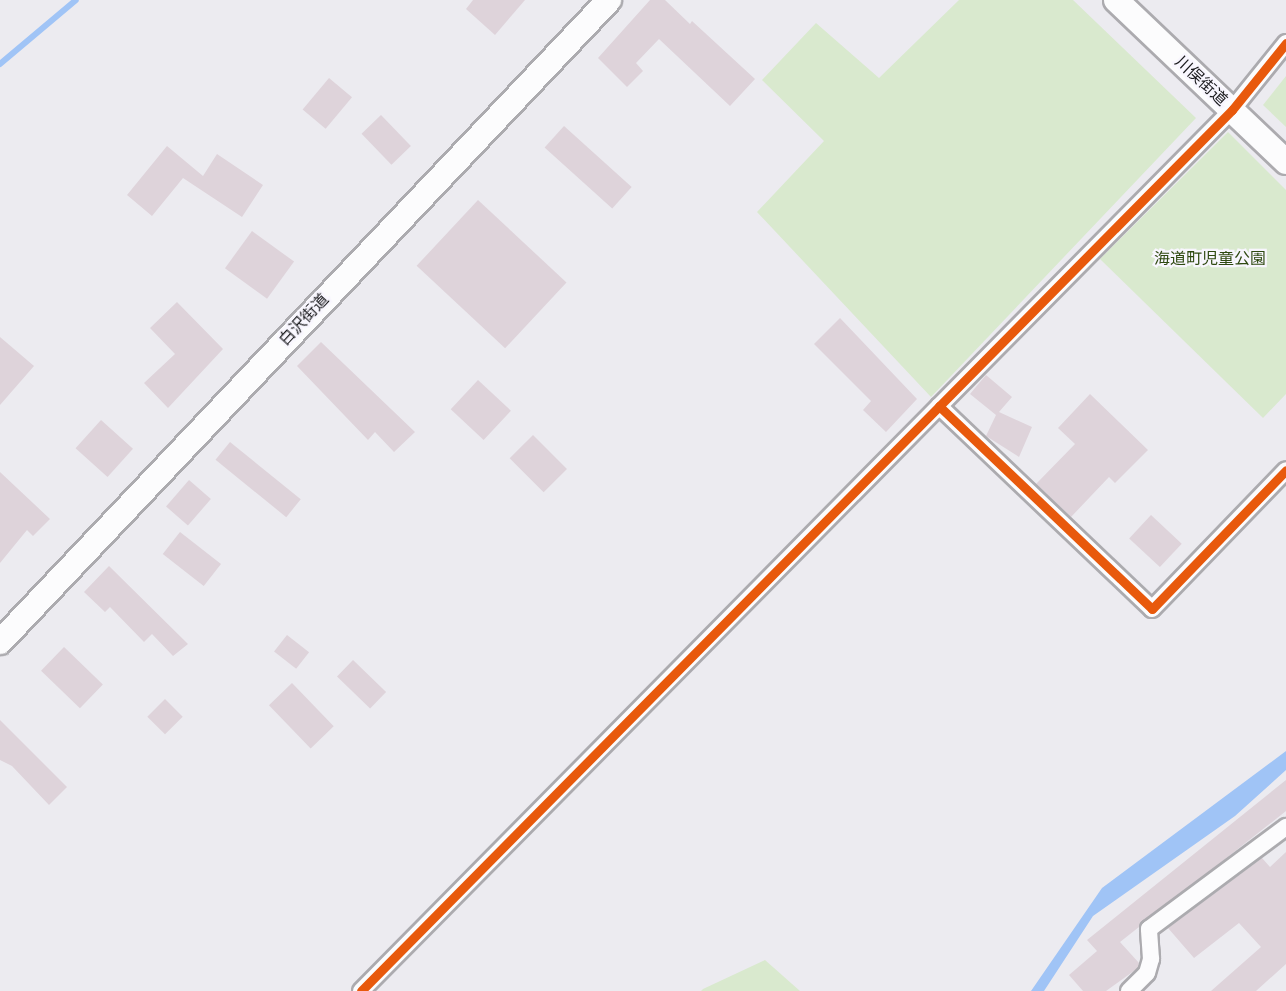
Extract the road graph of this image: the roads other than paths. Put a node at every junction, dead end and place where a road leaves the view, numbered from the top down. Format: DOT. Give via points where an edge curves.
graph roads {
  1 [pos="609,0"];
  2 [pos="1116,0"];
  3 [pos="1286,43"];
  4 [pos="1232,110"];
  5 [pos="1286,162"];
  6 [pos="939,406"];
  7 [pos="1286,470"];
  8 [pos="0,642"];
  9 [pos="1286,826"];
  10 [pos="361,991"];
  11 [pos="1129,991"];
  1 -- 8 [label="main road, 白沢街道"];
  2 -- 4 [label="main road, 川俣街道"];
  3 -- 4 [label="street"];
  4 -- 5 [label="main road, 川俣街道"];
  4 -- 6 [label="street"];
  6 -- 7 [label="street" via="1152,609"];
  6 -- 10 [label="street"];
  9 -- 11 [label="street" via="1149,929 1152,959 1147,973"];
}
